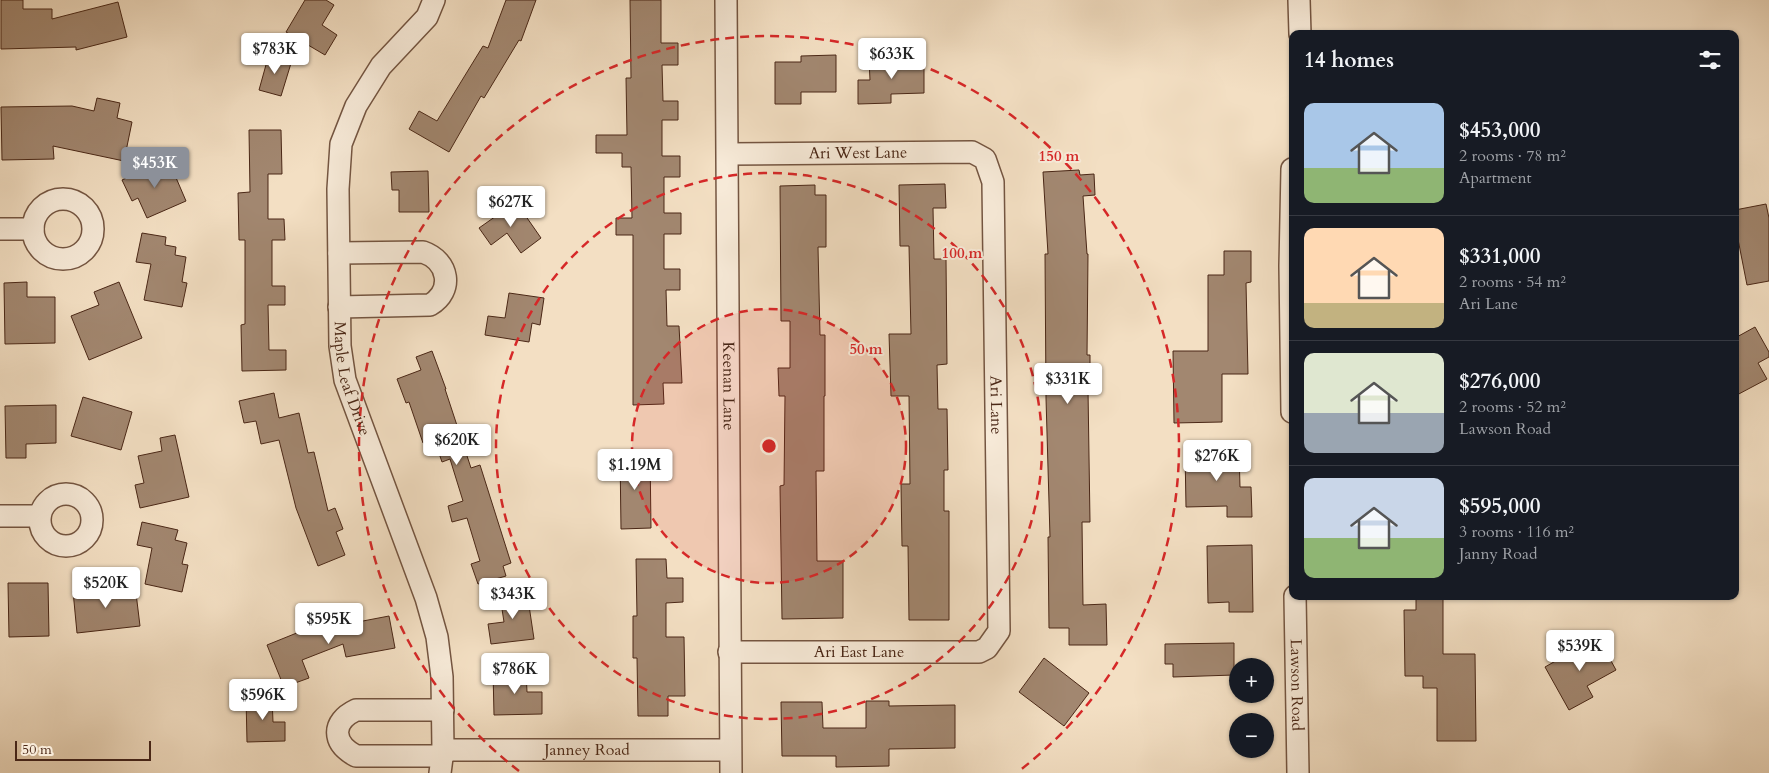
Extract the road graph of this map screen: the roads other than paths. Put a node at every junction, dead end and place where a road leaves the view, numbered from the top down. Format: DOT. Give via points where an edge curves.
graph roads {
  1 [pos="434,0"];
  2 [pos="726,0"];
  3 [pos="1299,0"];
  4 [pos="1300,30"];
  5 [pos="728,154"];
  6 [pos="985,160"];
  7 [pos="0,229"];
  8 [pos="33,229"];
  9 [pos="339,253"];
  10 [pos="339,306"];
  11 [pos="0,516"];
  12 [pos="40,516"];
  13 [pos="1295,600"];
  14 [pos="988,648"];
  15 [pos="729,652"];
  16 [pos="443,710"];
  17 [pos="730,750"];
  18 [pos="442,760"];
  19 [pos="731,773"];
  20 [pos="1298,773"];
  1 -- 9 [label="street, Maple Leaf Drive" via="427,17 381,66 356,106 341,144"];
  2 -- 5 [label="street, Keenan Lane"];
  3 -- 4 [label="street"];
  5 -- 6 [label="street, Ari West Lane" via="972,152"];
  5 -- 15 [label="street, Keenan Lane"];
  6 -- 14 [label="street, Ari Lane" via="993,182 999,631"];
  7 -- 8 [label="street"];
  9 -- 10 [label="street, Maple Leaf Drive"];
  9 -- 10 [label="street" via="423,252 440,262 445,287 430,305"];
  10 -- 16 [label="street, Maple Leaf Drive" via="345,380 426,598 437,637"];
  11 -- 12 [label="street"];
  13 -- 20 [label="street, Lawson Road"];
  14 -- 15 [label="street, Ari East Lane" via="979,652"];
  15 -- 17 [label="street, Keenan Lane"];
  16 -- 18 [label="street, Maple Leaf Drive"];
  16 -- 18 [label="street, Janney Road" via="356,710 339,723 338,733 340,744 356,756"];
  17 -- 18 [label="street, Janney Road"];
  17 -- 19 [label="street, Keenan Lane"];
}
